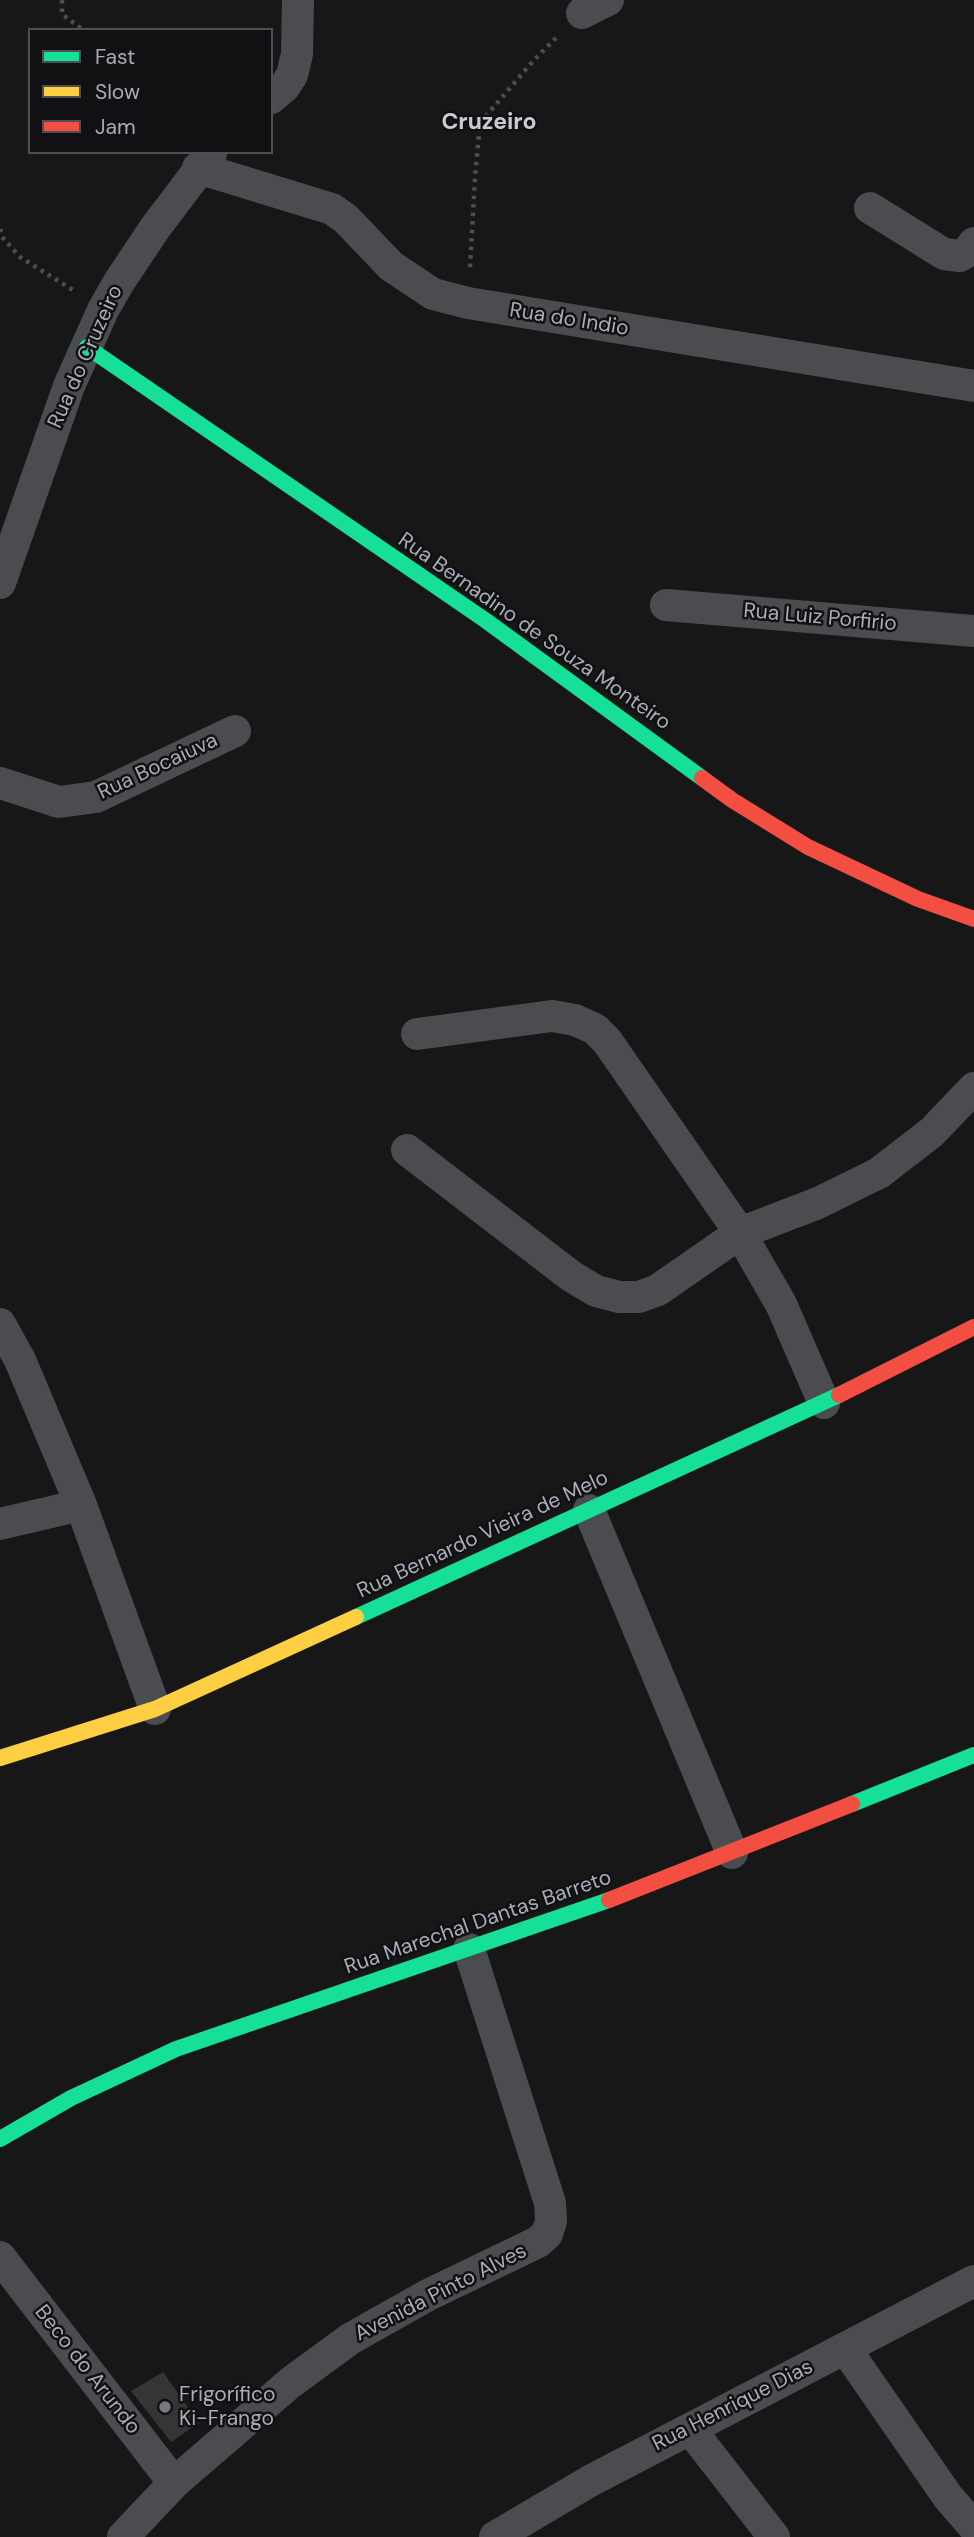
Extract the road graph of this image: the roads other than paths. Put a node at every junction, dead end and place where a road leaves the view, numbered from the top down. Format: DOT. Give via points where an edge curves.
graph roads {
  1 [pos="298,0"];
  2 [pos="278,92"];
  3 [pos="205,160"];
  4 [pos="870,208"];
  5 [pos="974,243"];
  6 [pos="87,347"];
  7 [pos="974,386"];
  8 [pos="0,583"];
  9 [pos="666,605"];
  10 [pos="974,631"];
  11 [pos="235,731"];
  12 [pos="0,783"];
  13 [pos="974,919"];
  14 [pos="417,1034"];
  15 [pos="974,1088"];
  16 [pos="407,1150"];
  17 [pos="740,1233"];
  18 [pos="0,1324"];
  19 [pos="974,1327"];
  20 [pos="824,1403"];
  21 [pos="82,1505"];
  22 [pos="589,1510"];
  23 [pos="0,1524"];
  24 [pos="155,1709"];
  25 [pos="974,1755"];
  26 [pos="0,1758"];
  27 [pos="732,1853"];
  28 [pos="469,1949"];
  29 [pos="0,2139"];
  30 [pos="0,2257"];
  31 [pos="974,2281"];
  32 [pos="845,2348"];
  33 [pos="690,2429"];
  34 [pos="174,2483"];
  35 [pos="974,2527"];
  36 [pos="123,2537"];
  37 [pos="495,2537"];
  38 [pos="774,2537"];
  1 -- 2 [label="street" via="297,54 292,75"];
  3 -- 6 [label="street, Rua do Cruzeiro" via="126,271"];
  3 -- 7 [label="street, Rua do Indio" via="332,209 391,265 433,294"];
  4 -- 5 [label="street" via="944,254 960,256"];
  6 -- 8 [label="street, Rua do Cruzeiro"];
  6 -- 13 [label="street, Rua Bernadino de Souza Monteiro" via="485,620 732,800 808,847 918,899"];
  9 -- 10 [label="street, Rua Luiz Porfirio"];
  11 -- 12 [label="street, Rua Bocaiuva" via="96,797 59,802"];
  14 -- 17 [label="street" via="552,1016 595,1029"];
  15 -- 17 [label="street" via="932,1132 879,1173"];
  16 -- 17 [label="street" via="548,1261 596,1291 619,1297 639,1297 657,1290"];
  17 -- 20 [label="street" via="781,1304"];
  18 -- 21 [label="street"];
  19 -- 20 [label="street, Rua Bernardo Vieira de Melo"];
  20 -- 22 [label="street, Rua Bernardo Vieira de Melo"];
  21 -- 23 [label="street"];
  21 -- 24 [label="street"];
  22 -- 24 [label="street, Rua Bernardo Vieira de Melo"];
  22 -- 27 [label="street"];
  24 -- 26 [label="street, Rua Bernardo Vieira de Melo"];
  25 -- 27 [label="street, Rua Marechal Dantas Barreto"];
  27 -- 28 [label="street, Rua Marechal Dantas Barreto"];
  28 -- 29 [label="street, Rua Marechal Dantas Barreto" via="176,2049 71,2098"];
  28 -- 34 [label="street, Avenida Pinto Alves" via="550,2203 547,2234 350,2339 290,2383"];
  30 -- 34 [label="street, Beco do Arundo"];
  31 -- 32 [label="street, Rua Henrique Dias"];
  32 -- 33 [label="street, Rua Henrique Dias"];
  32 -- 35 [label="street" via="947,2497"];
  33 -- 37 [label="street, Rua Henrique Dias"];
  33 -- 38 [label="street"];
  34 -- 36 [label="street, Avenida Pinto Alves"];
}
